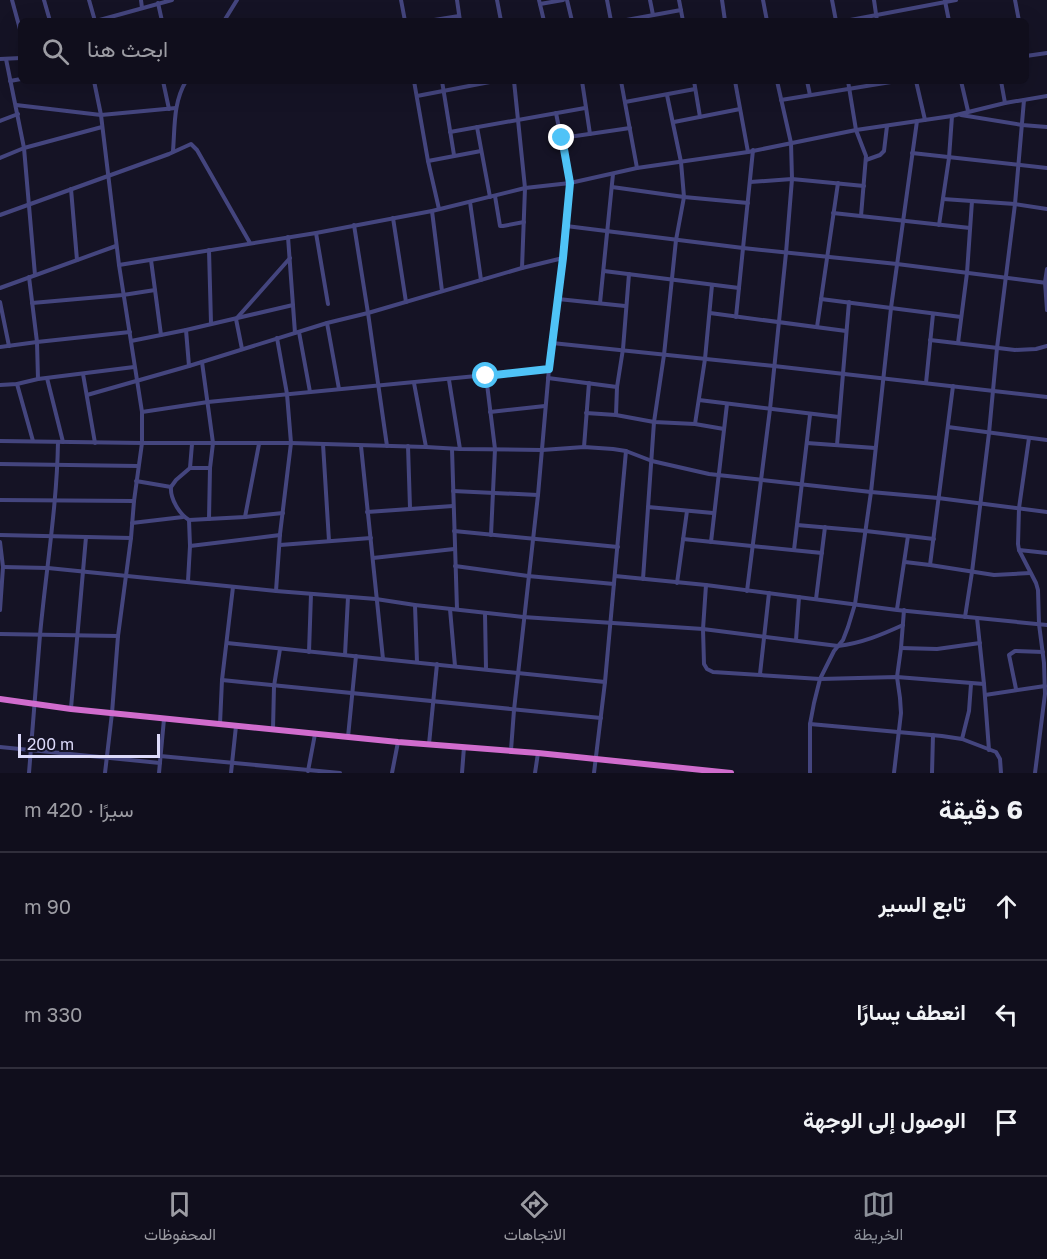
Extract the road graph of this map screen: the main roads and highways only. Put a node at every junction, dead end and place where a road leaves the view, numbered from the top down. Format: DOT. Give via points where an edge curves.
graph roads {
  1 [pos="0,699"];
  2 [pos="703,771"];
  3 [pos="731,773"];
  1 -- 2 [label="highway" via="164,719"];
  2 -- 3 [label="highway"];
}
